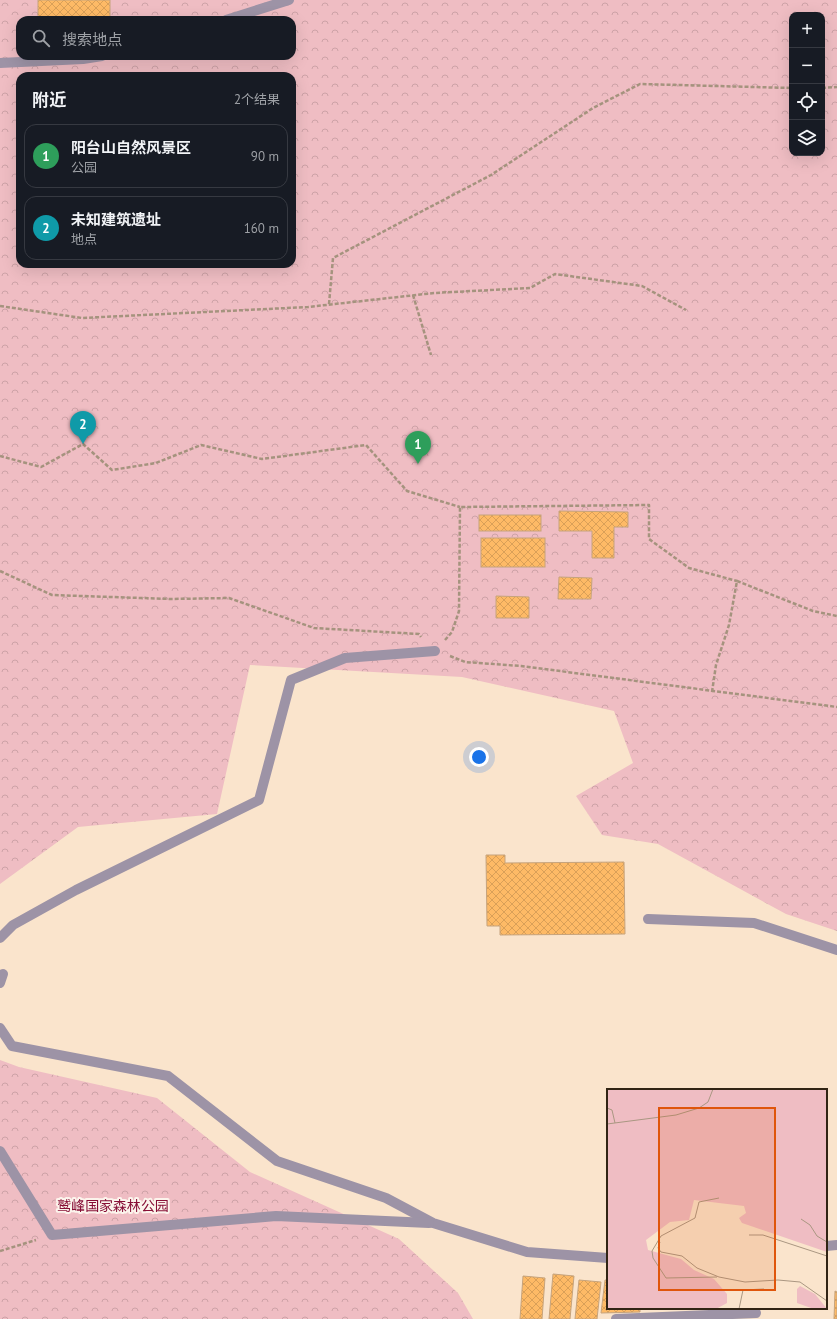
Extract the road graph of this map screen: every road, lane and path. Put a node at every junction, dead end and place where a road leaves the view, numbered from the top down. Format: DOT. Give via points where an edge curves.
graph roads {
  1 [pos="289,0"];
  2 [pos="239,16"];
  3 [pos="66,60"];
  4 [pos="0,64"];
  5 [pos="837,87"];
  6 [pos="789,88"];
  7 [pos="825,88"];
  8 [pos="413,295"];
  9 [pos="329,304"];
  10 [pos="0,306"];
  11 [pos="686,310"];
  12 [pos="430,355"];
  13 [pos="0,456"];
  14 [pos="460,507"];
  15 [pos="737,581"];
  16 [pos="837,616"];
  17 [pos="435,651"];
  18 [pos="712,692"];
  19 [pos="648,919"];
  20 [pos="0,938"];
  21 [pos="837,950"];
  22 [pos="0,1028"];
  23 [pos="0,1151"];
  24 [pos="433,1224"];
  25 [pos="52,1235"];
  26 [pos="837,1245"];
  27 [pos="827,1246"];
  28 [pos="0,1250"];
  29 [pos="607,1258"];
  30 [pos="756,1313"];
  31 [pos="616,1319"];
  1 -- 2 [label="street"];
  3 -- 4 [label="street"];
  5 -- 7 [label="path"];
  6 -- 9 [label="path" via="640,84 593,108 491,175 333,258"];
  8 -- 9 [label="path"];
  8 -- 11 [label="path" via="530,288 555,274 642,286"];
  8 -- 12 [label="path"];
  9 -- 10 [label="path" via="82,318"];
  13 -- 14 [label="path" via="41,467 84,444 112,470 156,463 201,445 262,459 366,445 407,491"];
  14 -- 15 [label="path" via="649,505 649,539 689,568"];
  14 -- 17 [label="path" via="459,611 452,632"];
  15 -- 16 [label="path" via="813,611"];
  15 -- 18 [label="path" via="729,625 716,665"];
  17 -- 20 [label="street" via="345,658 291,680 259,800 76,890 13,925"];
  19 -- 21 [label="street" via="754,923"];
  22 -- 24 [label="street" via="12,1046 168,1076 277,1161 386,1198"];
  23 -- 25 [label="street"];
  24 -- 25 [label="street" via="276,1216"];
  24 -- 29 [label="street" via="526,1252"];
  25 -- 28 [label="path"];
  26 -- 27 [label="street"];
  30 -- 31 [label="street"];
}
